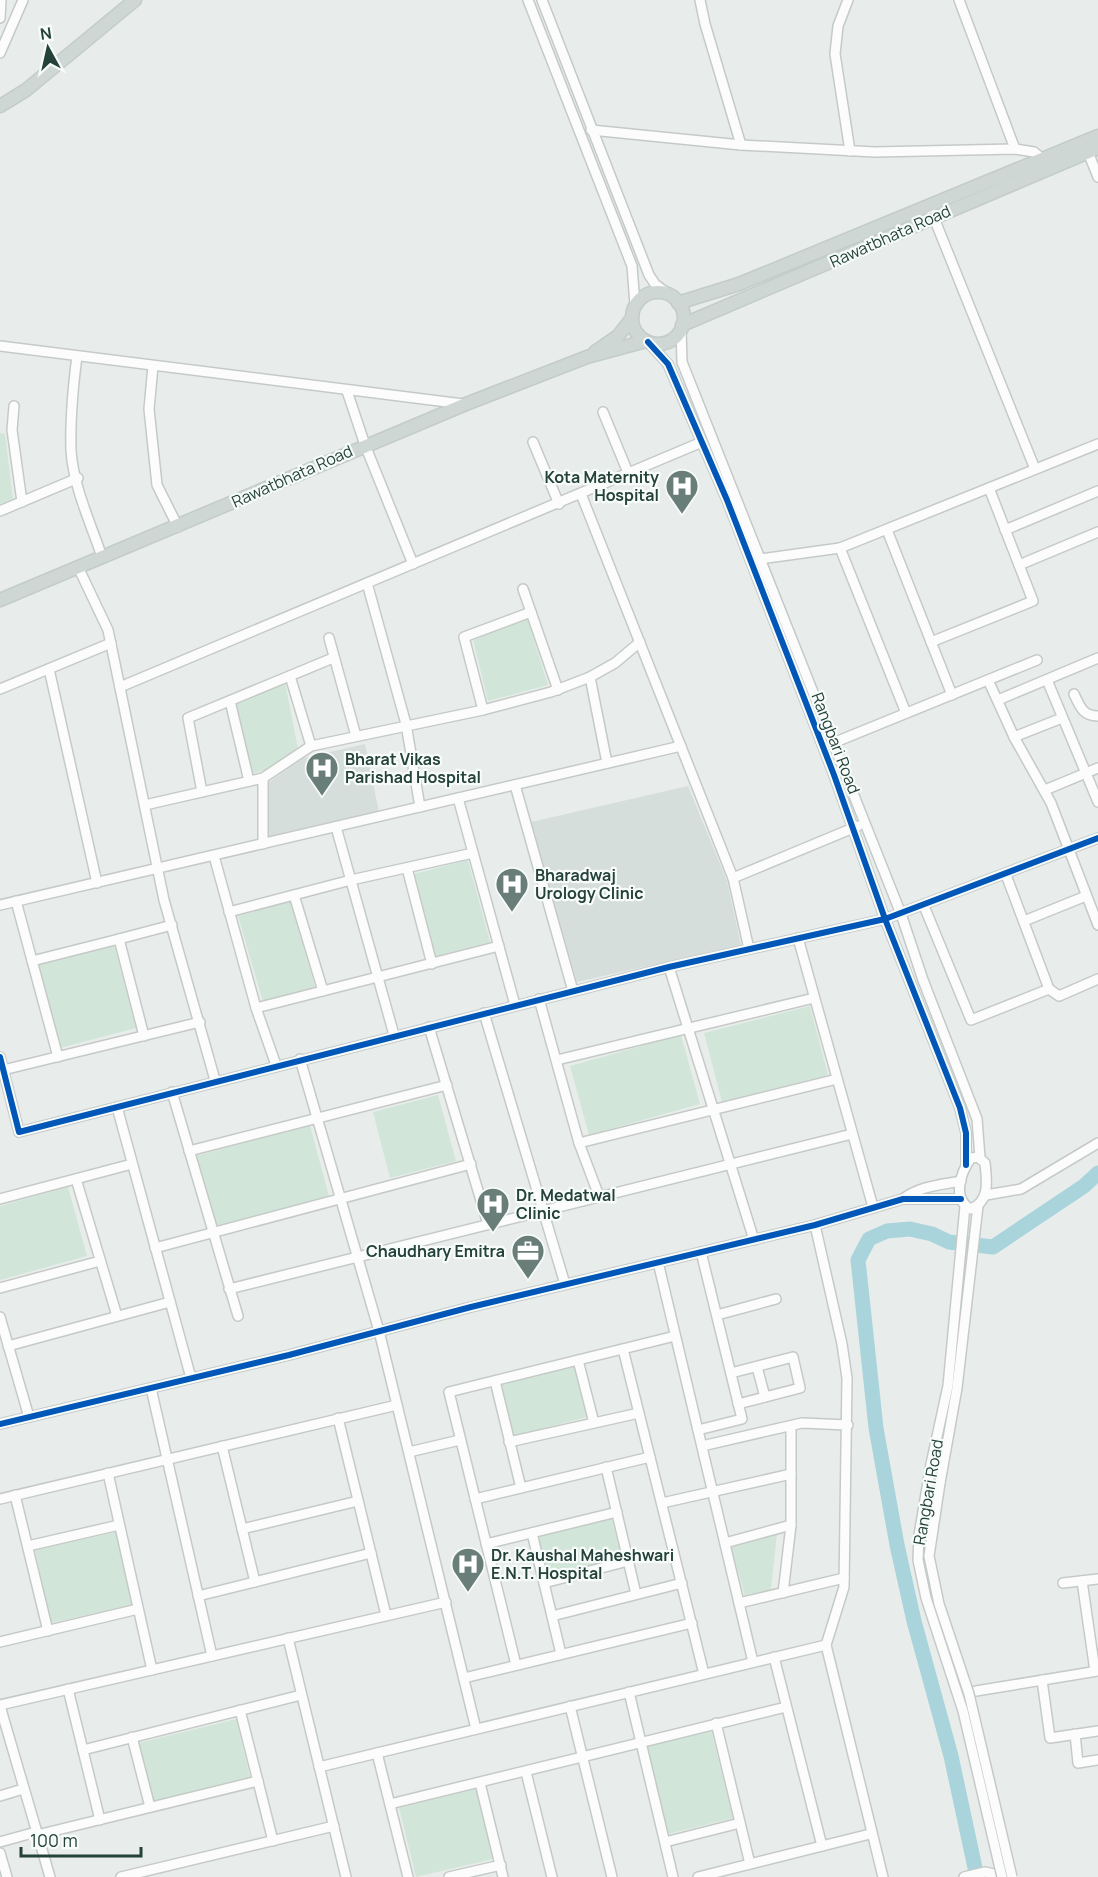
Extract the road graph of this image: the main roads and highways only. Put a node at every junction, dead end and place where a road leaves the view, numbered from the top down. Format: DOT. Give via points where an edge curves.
graph roads {
  1 [pos="135,0"];
  2 [pos="0,106"];
  3 [pos="1098,136"];
  4 [pos="1093,150"];
  5 [pos="1046,163"];
  6 [pos="655,284"];
  7 [pos="702,297"];
  8 [pos="675,299"];
  9 [pos="632,318"];
  10 [pos="682,327"];
  11 [pos="647,341"];
  12 [pos="586,357"];
  13 [pos="0,600"];
  1 -- 2 [label="main road" via="26,90"];
  3 -- 5 [label="main road, Rawatbhata Road"];
  4 -- 5 [label="main road, Rawatbhata Road"];
  5 -- 7 [label="main road, Rawatbhata Road" via="928,204"];
  5 -- 10 [label="main road, Rawatbhata Road" via="934,218"];
  6 -- 7 [label="main road"];
  7 -- 8 [label="main road, Rawatbhata Road"];
  8 -- 9 [label="main road" via="656,292 648,294 635,305"];
  8 -- 10 [label="main road" via="684,316"];
  9 -- 11 [label="main road" via="635,331"];
  9 -- 12 [label="main road, Rawatbhata Road" via="618,336"];
  10 -- 11 [label="main road" via="664,343"];
  11 -- 12 [label="main road, Rawatbhata Road"];
  12 -- 13 [label="main road, Rawatbhata Road" via="365,444"];
}
